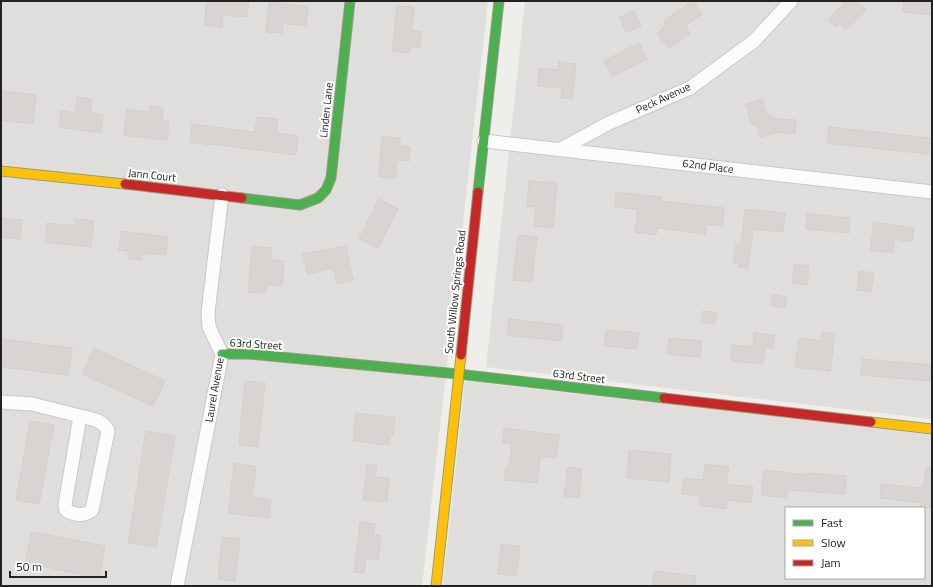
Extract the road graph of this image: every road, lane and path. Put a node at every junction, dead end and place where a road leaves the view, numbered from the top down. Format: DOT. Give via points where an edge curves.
graph roads {
  1 [pos="350,1"];
  2 [pos="499,1"];
  3 [pos="790,1"];
  4 [pos="484,141"];
  5 [pos="561,149"];
  6 [pos="1,171"];
  7 [pos="932,192"];
  8 [pos="222,195"];
  9 [pos="300,205"];
  10 [pos="222,354"];
  11 [pos="458,374"];
  12 [pos="1,402"];
  13 [pos="80,416"];
  14 [pos="932,429"];
  15 [pos="177,586"];
  16 [pos="436,586"];
  1 -- 9 [label="street, Linden Lane" via="331,178 326,190 318,198"];
  2 -- 4 [label="street, South Willow Springs Road"];
  3 -- 5 [label="street, Peck Avenue" via="754,41 690,88 609,123"];
  4 -- 5 [label="street, 62nd Place"];
  4 -- 11 [label="street, South Willow Springs Road"];
  5 -- 7 [label="street, 62nd Place"];
  6 -- 8 [label="street, Jann Court"];
  8 -- 9 [label="street, Jann Court"];
  8 -- 10 [label="street, Laurel Avenue" via="208,313 209,327"];
  10 -- 11 [label="street, 63rd Street" via="249,354"];
  10 -- 15 [label="street, Laurel Avenue"];
  11 -- 14 [label="street, 63rd Street"];
  11 -- 16 [label="street, South Willow Springs Road"];
  12 -- 13 [label="street" via="32,404"];
  13 -- 13 [label="street" via="65,505 69,512 84,515 92,510 108,431 103,422"];
}
